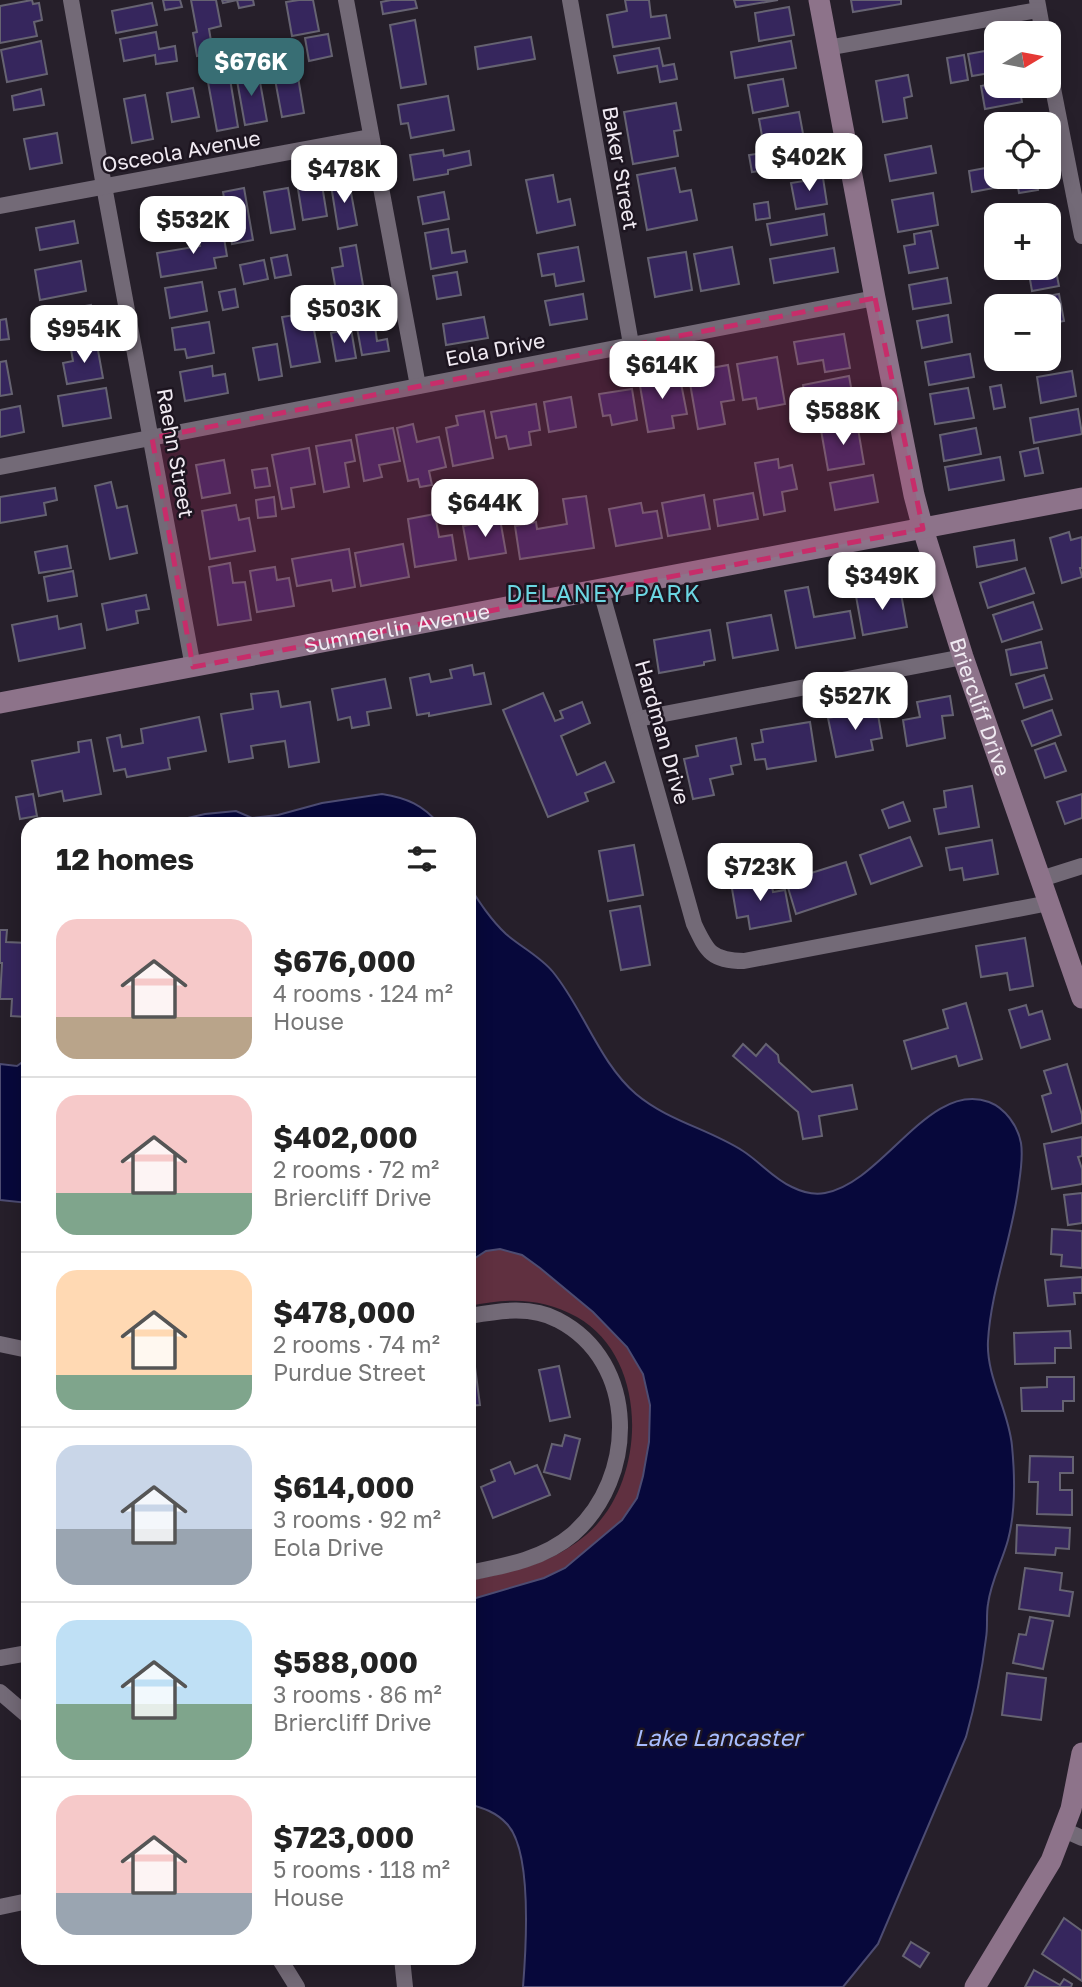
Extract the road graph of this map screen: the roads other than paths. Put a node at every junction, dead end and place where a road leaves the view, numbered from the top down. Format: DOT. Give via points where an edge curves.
graph roads {
  1 [pos="71,0"];
  2 [pos="346,0"];
  3 [pos="570,0"];
  4 [pos="819,0"];
  5 [pos="1037,5"];
  6 [pos="827,48"];
  7 [pos="1055,98"];
  8 [pos="370,137"];
  9 [pos="104,186"];
  10 [pos="0,206"];
  11 [pos="1082,236"];
  12 [pos="875,298"];
  13 [pos="631,344"];
  14 [pos="418,386"];
  15 [pos="152,438"];
  16 [pos="0,467"];
  17 [pos="1082,498"];
  18 [pos="923,528"];
  19 [pos="601,591"];
  20 [pos="963,657"];
  21 [pos="194,667"];
  22 [pos="0,703"];
  23 [pos="638,719"];
  24 [pos="1082,866"];
  25 [pos="1041,879"];
  26 [pos="1049,903"];
  27 [pos="1082,998"];
  28 [pos="476,1315"];
  29 [pos="0,1344"];
  30 [pos="21,1348"];
  31 [pos="476,1572"];
  32 [pos="21,1654"];
  33 [pos="0,1658"];
  34 [pos="0,1692"];
  35 [pos="21,1710"];
  36 [pos="1082,1753"];
  37 [pos="1073,1834"];
  38 [pos="21,1902"];
  39 [pos="0,1907"];
  40 [pos="283,1965"];
  41 [pos="403,1965"];
  42 [pos="297,1987"];
  43 [pos="405,1987"];
  44 [pos="975,1987"];
  1 -- 9 [label="street, Raehn Street"];
  2 -- 8 [label="street"];
  3 -- 13 [label="street, Baker Street"];
  4 -- 6 [label="street, Briercliff Drive"];
  5 -- 6 [label="street"];
  6 -- 12 [label="street, Briercliff Drive"];
  7 -- 11 [label="street"];
  8 -- 9 [label="street, Osceola Avenue"];
  8 -- 14 [label="street"];
  9 -- 10 [label="street, Osceola Avenue"];
  9 -- 15 [label="street, Raehn Street"];
  12 -- 13 [label="street, Eola Drive"];
  12 -- 18 [label="street, Briercliff Drive"];
  13 -- 14 [label="street, Eola Drive"];
  14 -- 15 [label="street, Eola Drive"];
  15 -- 16 [label="street, Eola Drive"];
  15 -- 21 [label="street, Raehn Street"];
  17 -- 18 [label="street, Summerlin Avenue"];
  18 -- 19 [label="street, Summerlin Avenue"];
  18 -- 20 [label="street, Briercliff Drive"];
  19 -- 21 [label="street, Summerlin Avenue"];
  19 -- 23 [label="street, Hardman Drive"];
  20 -- 23 [label="street"];
  20 -- 25 [label="street, Briercliff Drive"];
  21 -- 22 [label="street, Summerlin Avenue"];
  23 -- 26 [label="street, Hardman Drive" via="694,924 714,957 744,961"];
  24 -- 25 [label="street"];
  25 -- 26 [label="street, Briercliff Drive"];
  26 -- 27 [label="street, Briercliff Drive"];
  28 -- 31 [label="street" via="530,1311 557,1319 582,1336 603,1359 620,1415 619,1450 609,1484 591,1515 572,1535 546,1551"];
  29 -- 30 [label="street"];
  32 -- 33 [label="street"];
  34 -- 35 [label="street"];
  36 -- 37 [label="street" via="1073,1799"];
  37 -- 44 [label="street"];
  38 -- 39 [label="street"];
  40 -- 42 [label="street"];
  41 -- 43 [label="street"];
}
